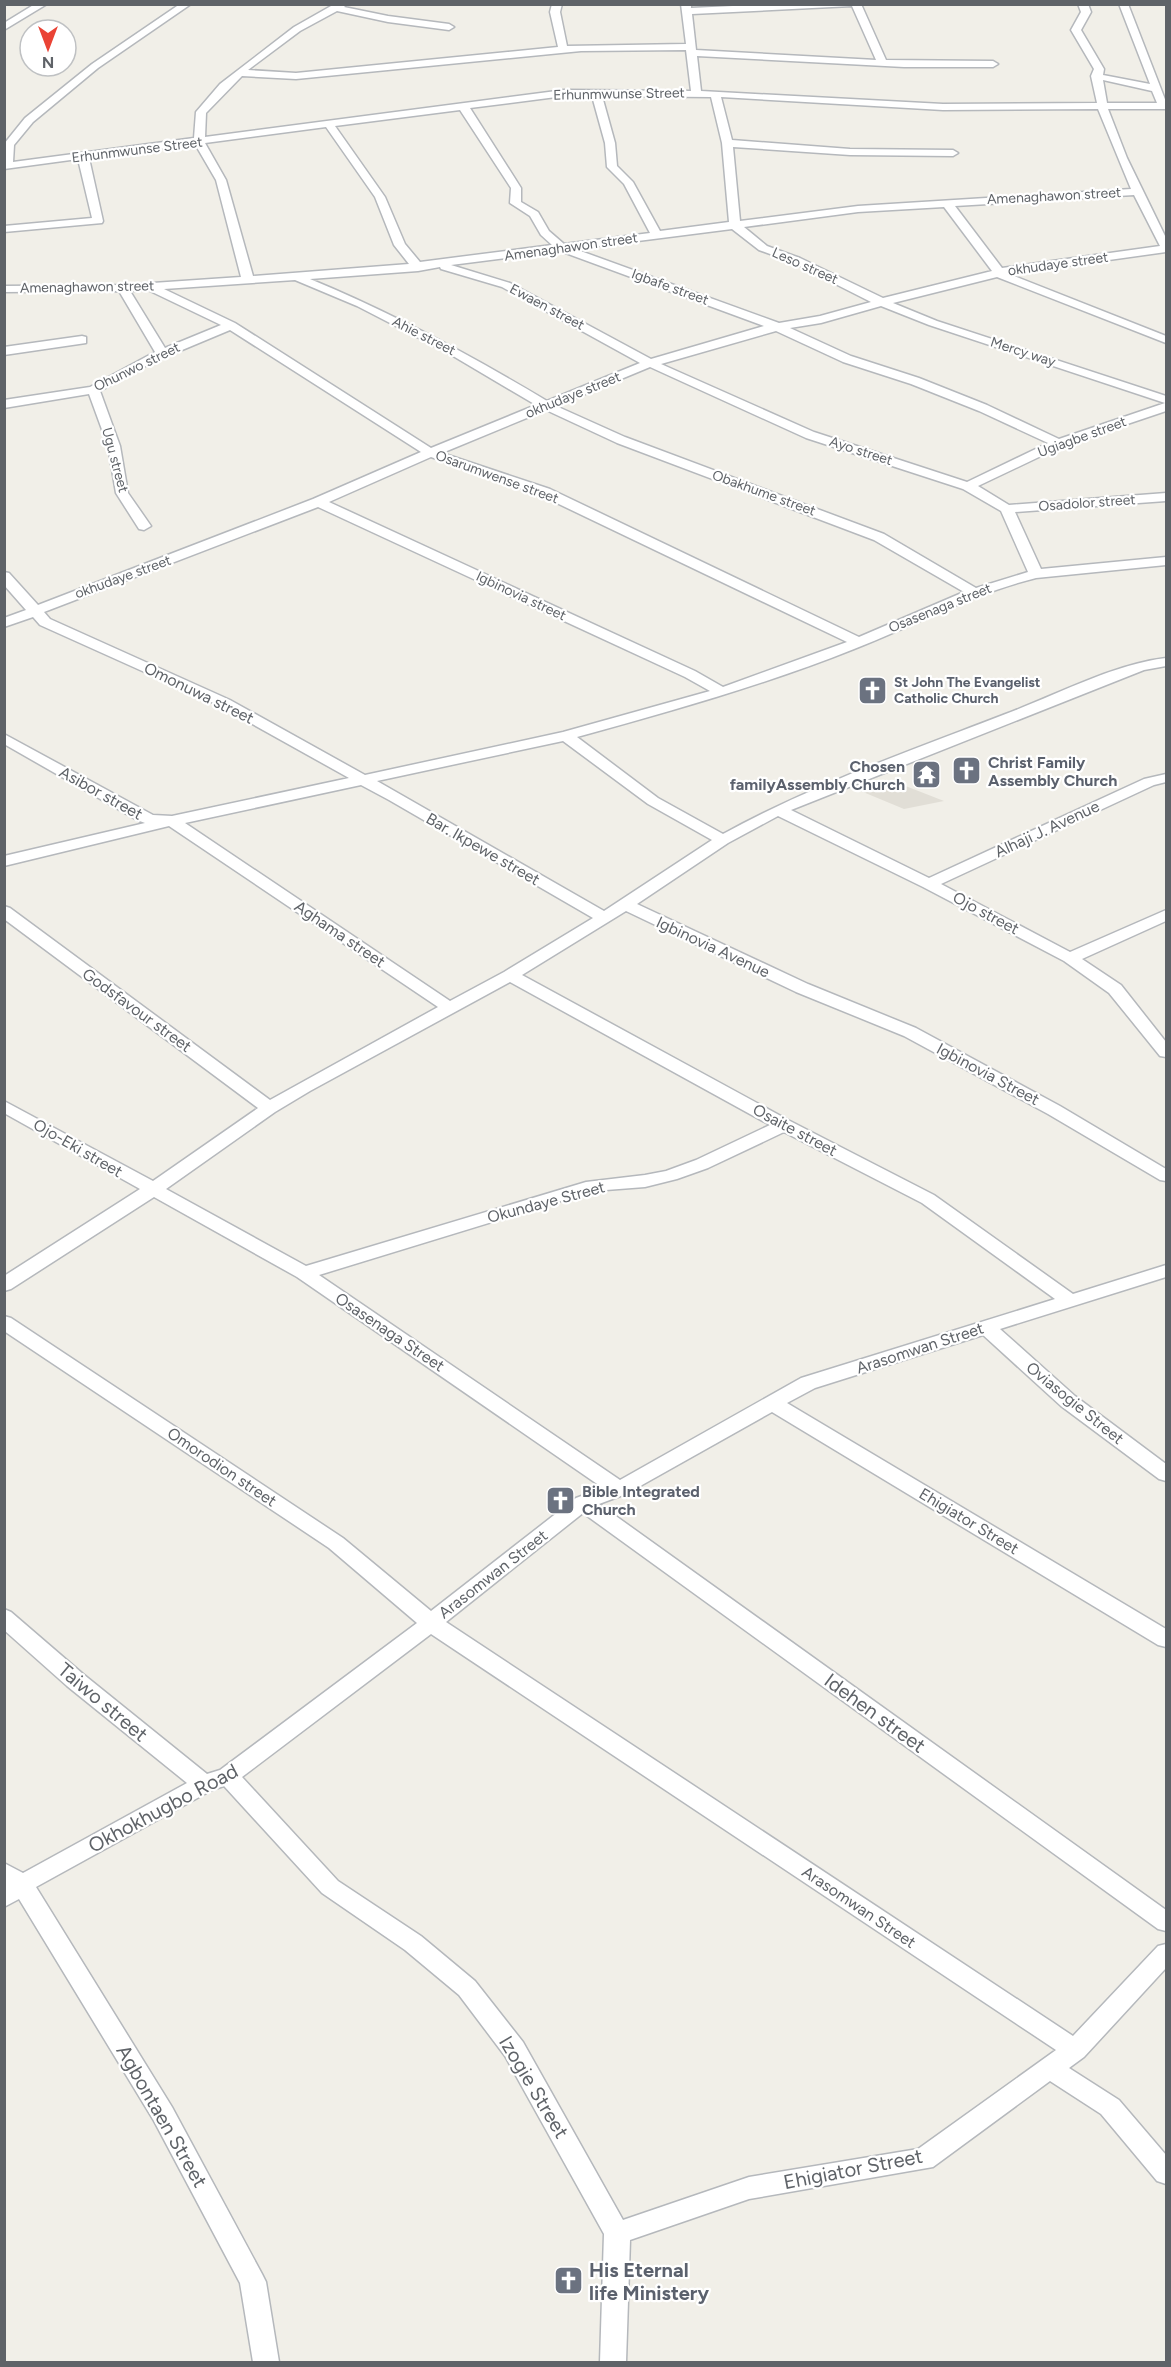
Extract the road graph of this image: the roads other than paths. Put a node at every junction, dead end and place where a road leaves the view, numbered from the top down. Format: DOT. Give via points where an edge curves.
graph roads {
  1 [pos="43,4"];
  2 [pos="186,4"];
  3 [pos="545,4"];
  4 [pos="849,4"];
  5 [pos="856,4"];
  6 [pos="1083,4"];
  7 [pos="1123,4"];
  8 [pos="557,5"];
  9 [pos="338,6"];
  10 [pos="686,8"];
  11 [pos="4,27"];
  12 [pos="449,27"];
  13 [pos="563,50"];
  14 [pos="691,50"];
  15 [pos="882,62"];
  16 [pos="993,64"];
  17 [pos="240,73"];
  18 [pos="1096,76"];
  19 [pos="1156,89"];
  20 [pos="596,93"];
  21 [pos="696,93"];
  22 [pos="715,94"];
  23 [pos="463,106"];
  24 [pos="1165,106"];
  25 [pos="1103,108"];
  26 [pos="329,123"];
  27 [pos="199,142"];
  28 [pos="727,143"];
  29 [pos="953,153"];
  30 [pos="83,157"];
  31 [pos="6,166"];
  32 [pos="1136,192"];
  33 [pos="946,202"];
  34 [pos="734,225"];
  35 [pos="4,229"];
  36 [pos="657,236"];
  37 [pos="562,248"];
  38 [pos="1167,248"];
  39 [pos="437,265"];
  40 [pos="418,268"];
  41 [pos="1000,272"];
  42 [pos="296,278"];
  43 [pos="248,280"];
  44 [pos="149,287"];
  45 [pos="123,288"];
  46 [pos="4,289"];
  47 [pos="881,302"];
  48 [pos="231,325"];
  49 [pos="778,327"];
  50 [pos="82,340"];
  51 [pos="1167,340"];
  52 [pos="4,351"];
  53 [pos="162,354"];
  54 [pos="650,363"];
  55 [pos="93,390"];
  56 [pos="1167,400"];
  57 [pos="4,404"];
  58 [pos="547,406"];
  59 [pos="1167,407"];
  60 [pos="1058,443"];
  61 [pos="431,453"];
  62 [pos="968,486"];
  63 [pos="1167,497"];
  64 [pos="318,502"];
  65 [pos="1007,509"];
  66 [pos="144,526"];
  67 [pos="1167,561"];
  68 [pos="1036,574"];
  69 [pos="4,576"];
  70 [pos="975,593"];
  71 [pos="35,610"];
  72 [pos="4,623"];
  73 [pos="858,642"];
  74 [pos="1167,662"];
  75 [pos="723,692"];
  76 [pos="566,736"];
  77 [pos="4,738"];
  78 [pos="1167,778"];
  79 [pos="364,780"];
  80 [pos="778,810"];
  81 [pos="171,821"];
  82 [pos="723,840"];
  83 [pos="231,859"];
  84 [pos="4,861"];
  85 [pos="929,884"];
  86 [pos="625,905"];
  87 [pos="4,911"];
  88 [pos="1167,915"];
  89 [pos="603,917"];
  90 [pos="1070,958"];
  91 [pos="510,975"];
  92 [pos="802,988"];
  93 [pos="450,1008"];
  94 [pos="1167,1052"];
  95 [pos="4,1106"];
  96 [pos="269,1108"];
  97 [pos="784,1125"];
  98 [pos="1167,1176"];
  99 [pos="152,1190"];
  100 [pos="1167,1271"];
  101 [pos="304,1273"];
  102 [pos="4,1285"];
  103 [pos="1069,1300"];
  104 [pos="4,1322"];
  105 [pos="986,1327"];
  106 [pos="772,1403"];
  107 [pos="1167,1474"];
  108 [pos="619,1489"];
  109 [pos="584,1503"];
  110 [pos="4,1617"];
  111 [pos="431,1623"];
  112 [pos="1167,1639"];
  113 [pos="228,1776"];
  114 [pos="204,1784"];
  115 [pos="10,1885"];
  116 [pos="1167,1922"];
  117 [pos="1167,1953"];
  118 [pos="1075,2050"];
  119 [pos="1050,2067"];
  120 [pos="1167,2173"];
  121 [pos="617,2233"];
  122 [pos="266,2362"];
  123 [pos="613,2362"];
  1 -- 11 [label="street"];
  2 -- 31 [label="street" via="95,66 29,120 9,145"];
  3 -- 8 [label="street"];
  4 -- 10 [label="street"];
  5 -- 15 [label="street"];
  6 -- 18 [label="street" via="1086,12 1076,30 1099,69"];
  7 -- 19 [label="street"];
  8 -- 13 [label="street"];
  9 -- 12 [label="street" via="388,19"];
  9 -- 17 [label="street" via="297,29"];
  10 -- 14 [label="street"];
  13 -- 14 [label="street"];
  13 -- 17 [label="street" via="296,76"];
  14 -- 15 [label="street"];
  14 -- 21 [label="street"];
  15 -- 16 [label="street"];
  17 -- 27 [label="street" via="201,112"];
  18 -- 19 [label="street"];
  18 -- 25 [label="street"];
  19 -- 24 [label="street"];
  20 -- 21 [label="street, Erhunmwunse Street"];
  20 -- 23 [label="street, Erhunmwunse Street" via="564,93"];
  20 -- 36 [label="street" via="610,143 612,167 628,182"];
  21 -- 22 [label="street, Erhunmwunse Street"];
  22 -- 25 [label="street, Erhunmwunse Street" via="943,107"];
  22 -- 28 [label="street"];
  23 -- 26 [label="street, Erhunmwunse Street"];
  23 -- 37 [label="street" via="516,188 515,203 534,214 545,233"];
  24 -- 25 [label="street, Erhunmwunse Street"];
  25 -- 32 [label="street"];
  26 -- 27 [label="street, Erhunmwunse Street"];
  26 -- 40 [label="street" via="380,197 400,245"];
  27 -- 30 [label="street, Erhunmwunse Street"];
  27 -- 43 [label="street" via="221,180"];
  28 -- 29 [label="street" via="850,152"];
  28 -- 34 [label="street"];
  30 -- 31 [label="street, Erhunmwunse Street"];
  30 -- 35 [label="street" via="98,221"];
  32 -- 33 [label="street, Amenaghawon street"];
  32 -- 38 [label="street"];
  33 -- 34 [label="street, Amenaghawon street"];
  33 -- 41 [label="street"];
  34 -- 36 [label="street, Amenaghawon street"];
  34 -- 47 [label="street, Leso street" via="764,248"];
  36 -- 37 [label="street, Amenaghawon street"];
  37 -- 39 [label="street, Amenaghawon street"];
  37 -- 49 [label="street, Igbafe street"];
  38 -- 41 [label="street, okhudaye street"];
  39 -- 40 [label="street, Amenaghawon street"];
  39 -- 54 [label="street, Ewaen street" via="506,285"];
  40 -- 42 [label="street, Amenaghawon street"];
  41 -- 47 [label="street, okhudaye street"];
  41 -- 51 [label="street"];
  42 -- 43 [label="street, Amenaghawon street"];
  42 -- 58 [label="street, Ahie street" via="361,304 452,350"];
  43 -- 44 [label="street, Amenaghawon street"];
  44 -- 45 [label="street, Amenaghawon street"];
  44 -- 48 [label="street, Osarumwense street"];
  45 -- 46 [label="street, Amenaghawon street"];
  45 -- 53 [label="street"];
  47 -- 49 [label="street, okhudaye street"];
  47 -- 56 [label="street, Mercy way" via="933,323"];
  48 -- 53 [label="street, Ohunwo street"];
  48 -- 61 [label="street, Osarumwense street"];
  49 -- 54 [label="street, okhudaye street"];
  49 -- 60 [label="street, Igbafe street" via="847,359 983,408"];
  50 -- 52 [label="street"];
  53 -- 55 [label="street, Ohunwo street"];
  54 -- 58 [label="street, okhudaye street"];
  54 -- 62 [label="street, Ayo street" via="810,435"];
  55 -- 57 [label="street, Ohunwo street"];
  55 -- 66 [label="street, Ugu street" via="114,446 122,494"];
  58 -- 61 [label="street, okhudaye street"];
  58 -- 70 [label="street, Obakhume street" via="621,440 879,537"];
  59 -- 60 [label="street, Ugiagbe street"];
  60 -- 62 [label="street, Ugiagbe street"];
  61 -- 64 [label="street, okhudaye street"];
  61 -- 73 [label="street, Osarumwense street" via="544,492"];
  62 -- 65 [label="street, Ayo street"];
  63 -- 65 [label="street, Osadolor street"];
  64 -- 71 [label="street, okhudaye street"];
  64 -- 75 [label="street, Igbinovia street"];
  65 -- 68 [label="street"];
  67 -- 68 [label="street, Osasenaga street"];
  68 -- 70 [label="street, Osasenaga street"];
  69 -- 71 [label="street, Omonuwa street"];
  70 -- 73 [label="street, Osasenaga street"];
  71 -- 72 [label="street, okhudaye street"];
  71 -- 79 [label="street, Omonuwa street" via="45,622 225,703"];
  73 -- 75 [label="street, Osasenaga street"];
  74 -- 80 [label="street" via="1141,666"];
  75 -- 76 [label="street, Osasenaga street"];
  76 -- 79 [label="street, Osasenaga street"];
  76 -- 82 [label="street" via="653,801"];
  77 -- 81 [label="street, Asibor street" via="142,816"];
  78 -- 85 [label="street, Alhaji J. Avenue" via="1149,782"];
  79 -- 81 [label="street, Osasenaga street"];
  79 -- 89 [label="street, Bar. Ikpewe street"];
  80 -- 82 [label="street"];
  80 -- 85 [label="street, Ojo street"];
  81 -- 83 [label="street, Asibor street"];
  81 -- 84 [label="street"];
  82 -- 86 [label="street"];
  83 -- 93 [label="street, Aghama street"];
  85 -- 90 [label="street, Ojo street"];
  86 -- 89 [label="street"];
  86 -- 92 [label="street, Igbinovia Avenue"];
  87 -- 96 [label="street, Godsfavour street"];
  88 -- 90 [label="street"];
  89 -- 91 [label="street"];
  90 -- 94 [label="street, Ojo street" via="1115,989"];
  91 -- 93 [label="street"];
  91 -- 97 [label="street, Osaite street"];
  92 -- 98 [label="street, Igbinovia Street" via="910,1032"];
  93 -- 96 [label="street"];
  95 -- 99 [label="street, Ojo-Eki street"];
  96 -- 99 [label="street"];
  97 -- 101 [label="street, Okundaye Street" via="671,1175 592,1186"];
  97 -- 103 [label="street, Osaite street" via="928,1198"];
  99 -- 101 [label="street, Osasenaga Street"];
  99 -- 102 [label="street"];
  100 -- 103 [label="street, Arasomwan Street"];
  101 -- 108 [label="street, Osasenaga Street"];
  103 -- 105 [label="street, Arasomwan Street"];
  104 -- 111 [label="street, Omorodion street" via="336,1542"];
  105 -- 106 [label="street, Arasomwan Street" via="808,1383"];
  105 -- 107 [label="street, Oviasogie Street" via="1068,1401"];
  106 -- 108 [label="street, Arasomwan Street"];
  106 -- 112 [label="street, Ehigiator Street"];
  108 -- 109 [label="street, Arasomwan Street"];
  109 -- 111 [label="street, Arasomwan Street"];
  109 -- 116 [label="street, Idehen street"];
  110 -- 114 [label="street, Taiwo street"];
  111 -- 113 [label="street, Okhokhugbo Road"];
  111 -- 118 [label="street, Arasomwan Street"];
  113 -- 114 [label="street, Okhokhugbo Road"];
  113 -- 121 [label="street, Izogie Street" via="330,1887 413,1943 467,1988 514,2049"];
  114 -- 115 [label="street, Okhokhugbo Road"];
  115 -- 122 [label="street, Agbontaen Street" via="164,2114 253,2282"];
  117 -- 118 [label="street, Ehigiator Street"];
  118 -- 119 [label="street, Ehigiator Street"];
  119 -- 120 [label="street" via="1110,2107"];
  119 -- 121 [label="street, Ehigiator Street" via="924,2159 749,2188"];
  121 -- 123 [label="street"];
}
